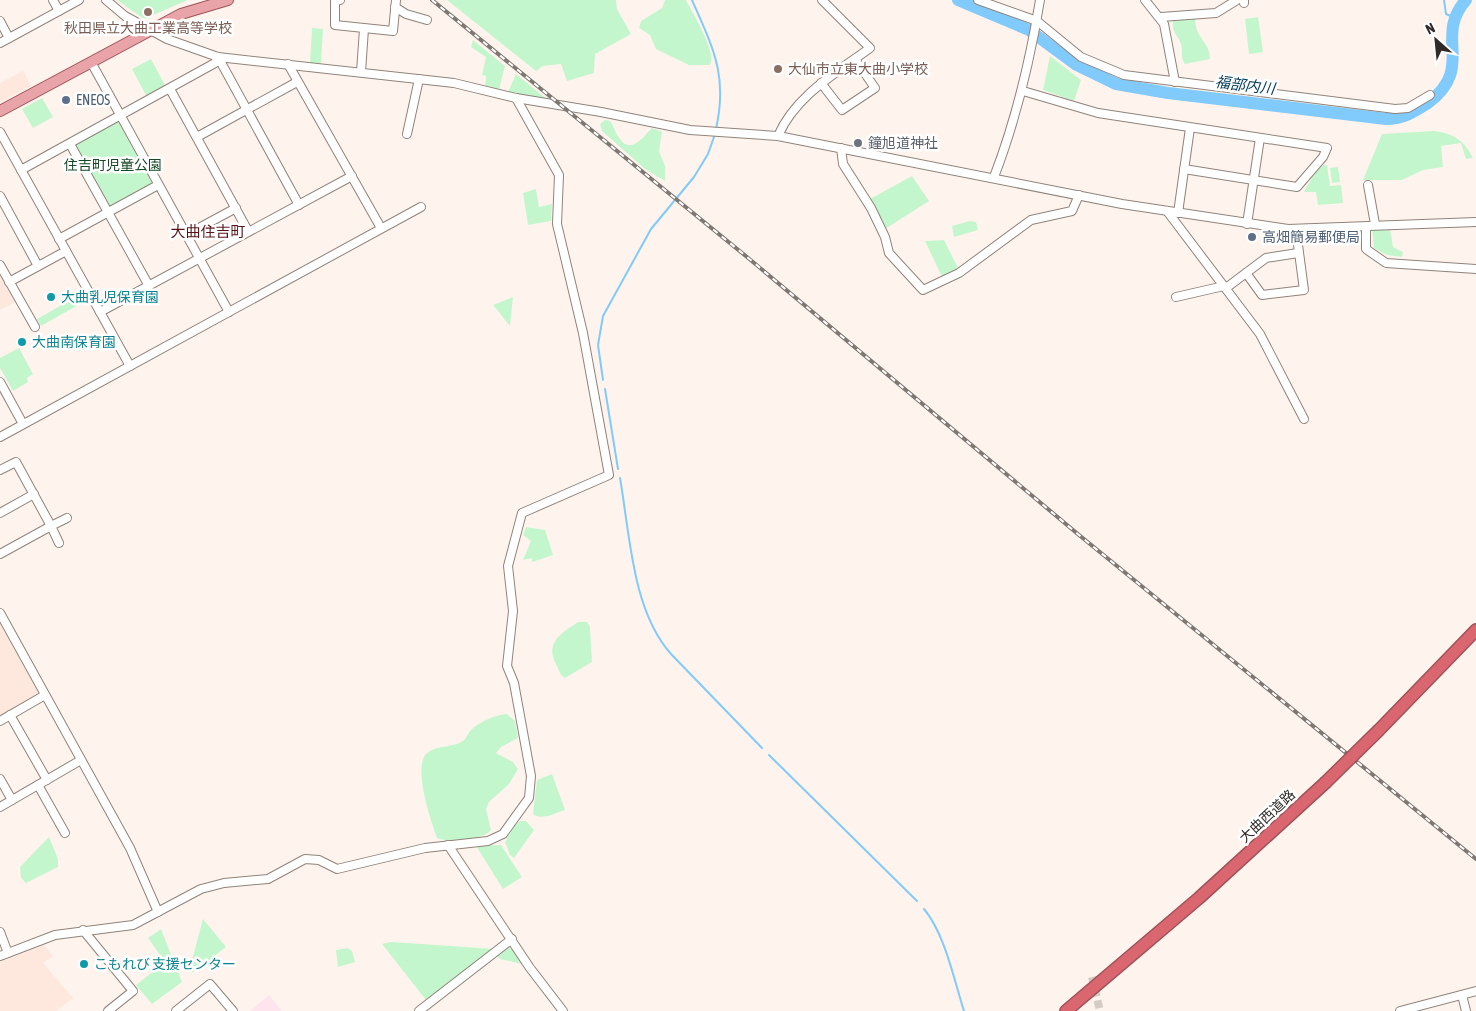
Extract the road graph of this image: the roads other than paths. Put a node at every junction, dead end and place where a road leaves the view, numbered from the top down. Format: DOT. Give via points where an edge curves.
graph roads {
  1 [pos="53,0"];
  2 [pos="79,0"];
  3 [pos="106,0"];
  4 [pos="228,0"];
  5 [pos="340,0"];
  6 [pos="822,0"];
  7 [pos="978,0"];
  8 [pos="1040,0"];
  9 [pos="1145,0"];
  10 [pos="1242,1"];
  11 [pos="395,3"];
  12 [pos="59,11"];
  13 [pos="1161,17"];
  14 [pos="427,20"];
  15 [pos="0,21"];
  16 [pos="1036,23"];
  17 [pos="364,29"];
  18 [pos="150,30"];
  19 [pos="9,38"];
  20 [pos="0,43"];
  21 [pos="218,57"];
  22 [pos="855,59"];
  23 [pos="90,62"];
  24 [pos="288,64"];
  25 [pos="361,72"];
  26 [pos="419,79"];
  27 [pos="297,82"];
  28 [pos="1175,82"];
  29 [pos="821,83"];
  30 [pos="170,89"];
  31 [pos="1023,91"];
  32 [pos="1430,95"];
  33 [pos="516,98"];
  34 [pos="247,110"];
  35 [pos="0,111"];
  36 [pos="121,116"];
  37 [pos="1190,128"];
  38 [pos="0,132"];
  39 [pos="407,134"];
  40 [pos="778,136"];
  41 [pos="197,137"];
  42 [pos="1260,138"];
  43 [pos="70,144"];
  44 [pos="840,148"];
  45 [pos="1184,169"];
  46 [pos="21,170"];
  47 [pos="352,176"];
  48 [pos="994,177"];
  49 [pos="1254,180"];
  50 [pos="158,185"];
  51 [pos="1368,185"];
  52 [pos="1079,195"];
  53 [pos="1,200"];
  54 [pos="299,204"];
  55 [pos="420,207"];
  56 [pos="236,208"];
  57 [pos="1167,211"];
  58 [pos="109,212"];
  59 [pos="1178,213"];
  60 [pos="1476,222"];
  61 [pos="1248,224"];
  62 [pos="1375,224"];
  63 [pos="1366,227"];
  64 [pos="381,228"];
  65 [pos="1296,230"];
  66 [pos="248,231"];
  67 [pos="186,235"];
  68 [pos="60,239"];
  69 [pos="66,251"];
  70 [pos="1298,253"];
  71 [pos="199,259"];
  72 [pos="0,265"];
  73 [pos="38,266"];
  74 [pos="1476,269"];
  75 [pos="1246,273"];
  76 [pos="10,282"];
  77 [pos="150,286"];
  78 [pos="1225,287"];
  79 [pos="1176,297"];
  80 [pos="100,312"];
  81 [pos="229,312"];
  82 [pos="36,327"];
  83 [pos="130,366"];
  84 [pos="0,382"];
  85 [pos="1304,419"];
  86 [pos="23,424"];
  87 [pos="0,437"];
  88 [pos="0,470"];
  89 [pos="34,494"];
  90 [pos="0,513"];
  91 [pos="67,518"];
  92 [pos="51,526"];
  93 [pos="59,543"];
  94 [pos="0,554"];
  95 [pos="0,613"];
  96 [pos="1476,630"];
  97 [pos="45,696"];
  98 [pos="10,715"];
  99 [pos="0,720"];
  100 [pos="81,760"];
  101 [pos="0,779"];
  102 [pos="47,780"];
  103 [pos="38,785"];
  104 [pos="12,800"];
  105 [pos="0,807"];
  106 [pos="65,833"];
  107 [pos="448,845"];
  108 [pos="158,912"];
  109 [pos="83,930"];
  110 [pos="0,932"];
  111 [pos="512,940"];
  112 [pos="8,953"];
  113 [pos="0,956"];
  114 [pos="1476,991"];
  115 [pos="1462,994"];
  116 [pos="108,1011"];
  117 [pos="176,1011"];
  118 [pos="233,1011"];
  119 [pos="419,1011"];
  120 [pos="563,1011"];
  121 [pos="1066,1011"];
  122 [pos="1400,1011"];
  123 [pos="1466,1011"];
  1 -- 12 [label="street"];
  2 -- 12 [label="street"];
  3 -- 18 [label="street" via="125,16"];
  4 -- 18 [label="main road" via="181,14"];
  5 -- 17 [label="street" via="335,1 335,25"];
  6 -- 22 [label="street" via="870,48"];
  7 -- 16 [label="street"];
  8 -- 16 [label="street"];
  9 -- 13 [label="street"];
  10 -- 13 [label="street" via="1216,12"];
  11 -- 14 [label="street" via="406,14"];
  11 -- 17 [label="street" via="392,31"];
  12 -- 19 [label="street"];
  13 -- 28 [label="street"];
  15 -- 19 [label="street"];
  16 -- 28 [label="street" via="1071,50 1103,68 1124,75"];
  16 -- 31 [label="street"];
  17 -- 25 [label="street"];
  18 -- 21 [label="street"];
  18 -- 23 [label="main road"];
  19 -- 20 [label="street"];
  21 -- 24 [label="street"];
  21 -- 30 [label="street" via="215,63"];
  21 -- 34 [label="street"];
  22 -- 29 [label="street"];
  22 -- 29 [label="street" via="875,88 842,110"];
  23 -- 35 [label="main road"];
  23 -- 36 [label="street"];
  24 -- 25 [label="street"];
  24 -- 27 [label="street"];
  25 -- 26 [label="street"];
  26 -- 33 [label="street" via="454,83"];
  26 -- 39 [label="street"];
  27 -- 34 [label="street"];
  27 -- 47 [label="street"];
  28 -- 32 [label="street" via="1395,109 1408,108"];
  29 -- 40 [label="street" via="792,110"];
  30 -- 36 [label="street"];
  30 -- 41 [label="street"];
  31 -- 37 [label="street" via="1098,113"];
  31 -- 48 [label="street"];
  33 -- 40 [label="street" via="690,130"];
  33 -- 107 [label="street" via="559,174 557,224 583,333 609,475 522,513 508,566 513,611 507,666 514,683 529,762 529,798 497,838"];
  34 -- 41 [label="street"];
  34 -- 54 [label="street"];
  36 -- 43 [label="street"];
  36 -- 50 [label="street"];
  37 -- 42 [label="street"];
  37 -- 45 [label="street"];
  38 -- 46 [label="street"];
  40 -- 44 [label="street"];
  41 -- 56 [label="street"];
  42 -- 49 [label="street"];
  42 -- 49 [label="street" via="1327,148 1323,158 1298,187"];
  43 -- 46 [label="street"];
  43 -- 58 [label="street"];
  44 -- 48 [label="street"];
  44 -- 52 [label="street" via="843,164 871,208 889,253 923,290 959,272 1031,220 1072,211"];
  45 -- 49 [label="street"];
  45 -- 59 [label="street"];
  46 -- 68 [label="street"];
  47 -- 54 [label="street"];
  47 -- 64 [label="street"];
  48 -- 52 [label="street"];
  49 -- 61 [label="street"];
  50 -- 58 [label="street"];
  50 -- 67 [label="street"];
  51 -- 62 [label="street"];
  52 -- 57 [label="street"];
  53 -- 73 [label="street"];
  54 -- 66 [label="street"];
  55 -- 64 [label="street"];
  56 -- 66 [label="street"];
  56 -- 67 [label="street"];
  57 -- 59 [label="street"];
  57 -- 78 [label="street"];
  58 -- 68 [label="street"];
  58 -- 77 [label="street"];
  59 -- 61 [label="street"];
  60 -- 62 [label="street"];
  61 -- 65 [label="street"];
  62 -- 63 [label="street"];
  63 -- 65 [label="street"];
  63 -- 74 [label="street" via="1366,249 1386,262"];
  64 -- 81 [label="street"];
  65 -- 70 [label="street"];
  66 -- 71 [label="street"];
  67 -- 71 [label="street"];
  68 -- 69 [label="street"];
  69 -- 73 [label="street"];
  69 -- 80 [label="street"];
  70 -- 75 [label="street" via="1266,258"];
  70 -- 75 [label="street" via="1304,290 1266,296"];
  71 -- 77 [label="street"];
  71 -- 81 [label="street"];
  72 -- 76 [label="street"];
  73 -- 76 [label="street"];
  75 -- 78 [label="street"];
  76 -- 82 [label="street"];
  77 -- 80 [label="street"];
  78 -- 79 [label="street"];
  78 -- 85 [label="street" via="1260,334"];
  80 -- 83 [label="street"];
  81 -- 83 [label="street"];
  83 -- 86 [label="street"];
  84 -- 86 [label="street"];
  86 -- 87 [label="street"];
  88 -- 89 [label="street" via="16,462"];
  89 -- 90 [label="street"];
  89 -- 92 [label="street"];
  91 -- 92 [label="street"];
  92 -- 93 [label="street"];
  92 -- 94 [label="street"];
  95 -- 97 [label="street"];
  96 -- 121 [label="highway, 大曲西道路, bridge" via="1325,783 1199,898"];
  97 -- 98 [label="street"];
  97 -- 100 [label="street"];
  98 -- 99 [label="street"];
  98 -- 102 [label="street"];
  100 -- 102 [label="street"];
  100 -- 108 [label="street" via="130,848"];
  101 -- 104 [label="street"];
  102 -- 103 [label="street"];
  103 -- 104 [label="street"];
  103 -- 106 [label="street"];
  104 -- 105 [label="street"];
  107 -- 108 [label="street" via="337,869 319,860 305,859 268,879 224,883 201,889"];
  107 -- 111 [label="street"];
  108 -- 109 [label="street" via="134,925"];
  109 -- 112 [label="street" via="55,935"];
  109 -- 116 [label="street" via="133,991"];
  110 -- 112 [label="street"];
  111 -- 119 [label="street"];
  111 -- 120 [label="street"];
  112 -- 113 [label="street"];
  114 -- 115 [label="street"];
  115 -- 122 [label="street"];
  115 -- 123 [label="street"];
  117 -- 118 [label="street" via="210,984"];
}
